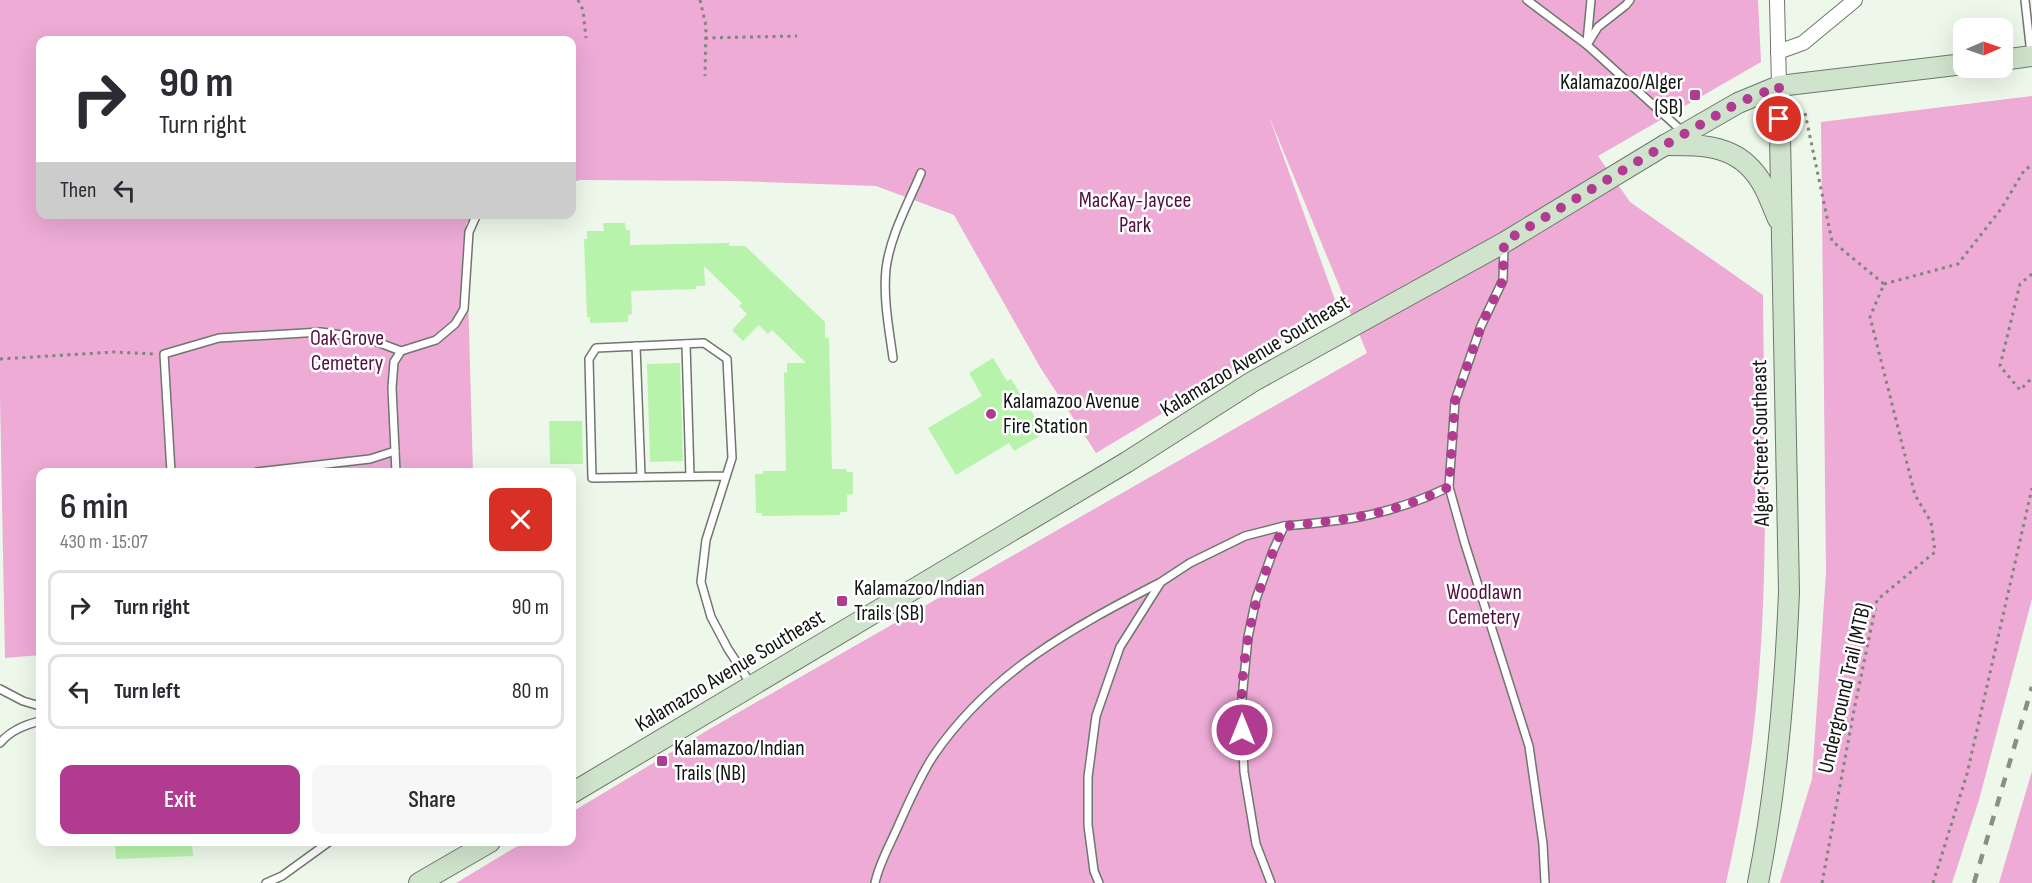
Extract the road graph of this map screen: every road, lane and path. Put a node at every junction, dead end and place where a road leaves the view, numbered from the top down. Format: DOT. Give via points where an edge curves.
graph roads {
  1 [pos="578,0"];
  2 [pos="700,0"];
  3 [pos="1527,0"];
  4 [pos="1591,0"];
  5 [pos="1630,0"];
  6 [pos="1778,0"];
  7 [pos="1855,0"];
  8 [pos="2025,0"];
  9 [pos="797,36"];
  10 [pos="586,38"];
  11 [pos="705,38"];
  12 [pos="1587,45"];
  13 [pos="1778,52"];
  14 [pos="2031,56"];
  15 [pos="2013,58"];
  16 [pos="1953,65"];
  17 [pos="705,76"];
  18 [pos="1779,86"];
  19 [pos="1805,113"];
  20 [pos="1685,133"];
  21 [pos="1665,145"];
  22 [pos="2032,166"];
  23 [pos="921,173"];
  24 [pos="475,219"];
  25 [pos="1782,228"];
  26 [pos="1504,242"];
  27 [pos="2032,274"];
  28 [pos="1884,284"];
  29 [pos="686,344"];
  30 [pos="636,346"];
  31 [pos="401,351"];
  32 [pos="164,354"];
  33 [pos="893,358"];
  34 [pos="0,359"];
  35 [pos="2032,378"];
  36 [pos="395,451"];
  37 [pos="171,468"];
  38 [pos="292,468"];
  39 [pos="396,468"];
  40 [pos="690,476"];
  41 [pos="726,476"];
  42 [pos="641,477"];
  43 [pos="1449,487"];
  44 [pos="2032,488"];
  45 [pos="1284,526"];
  46 [pos="1161,582"];
  47 [pos="753,686"];
  48 [pos="0,689"];
  49 [pos="36,705"];
  50 [pos="36,723"];
  51 [pos="0,743"];
  52 [pos="576,791"];
  53 [pos="323,846"];
  54 [pos="477,846"];
  55 [pos="1094,872"];
  56 [pos="266,883"];
  57 [pos="419,883"];
  58 [pos="874,883"];
  59 [pos="1091,883"];
  60 [pos="1099,883"];
  61 [pos="1271,883"];
  62 [pos="1545,883"];
  63 [pos="1758,883"];
  64 [pos="1822,883"];
  65 [pos="1933,883"];
  1 -- 10 [label="path"];
  2 -- 11 [label="path"];
  3 -- 12 [label="lane"];
  4 -- 12 [label="lane"];
  5 -- 12 [label="lane" via="1598,27"];
  6 -- 13 [label="street, Alger Street Southeast"];
  7 -- 13 [label="street" via="1803,43"];
  8 -- 14 [label="lane"];
  9 -- 11 [label="path"];
  11 -- 17 [label="path"];
  12 -- 20 [label="lane"];
  13 -- 18 [label="street, Alger Street Southeast"];
  14 -- 15 [label="main road"];
  16 -- 18 [label="main road, Kalamazoo Avenue Southeast"];
  18 -- 20 [label="main road, Kalamazoo Avenue Southeast" via="1738,103"];
  18 -- 25 [label="main road, Alger Street Southeast"];
  19 -- 28 [label="path" via="1832,241"];
  20 -- 21 [label="main road, Kalamazoo Avenue Southeast"];
  21 -- 25 [label="main road" via="1703,145 1741,160 1761,182"];
  21 -- 26 [label="main road, Kalamazoo Avenue Southeast"];
  22 -- 28 [label="path" via="2025,169 2001,209 1958,264"];
  23 -- 33 [label="lane" via="895,235 886,270"];
  24 -- 31 [label="lane" via="469,232 464,309 455,324 436,340"];
  25 -- 63 [label="main road, Alger Street Southeast" via="1789,592 1780,750"];
  26 -- 43 [label="lane" via="1503,280 1481,326 1455,401"];
  26 -- 47 [label="main road, Kalamazoo Avenue Southeast" via="1252,382 1127,462"];
  27 -- 35 [label="path" via="2020,284 2000,366 2020,390"];
  28 -- 64 [label="path, Underground Trail (MTB)" via="1870,317 1915,495 1931,522 1935,552 1877,600"];
  29 -- 30 [label="lane"];
  29 -- 40 [label="lane"];
  29 -- 41 [label="lane" via="704,343 726,359 732,458"];
  30 -- 42 [label="lane"];
  30 -- 42 [label="lane" via="596,348 589,359 592,478"];
  31 -- 32 [label="lane" via="369,339 321,332 219,338"];
  31 -- 36 [label="lane" via="394,362 392,388"];
  32 -- 34 [label="path" via="114,352"];
  32 -- 37 [label="lane"];
  36 -- 38 [label="lane" via="370,459"];
  36 -- 39 [label="lane"];
  40 -- 41 [label="lane"];
  40 -- 42 [label="lane"];
  41 -- 47 [label="lane" via="706,540 701,582 711,617"];
  43 -- 45 [label="lane" via="1388,512"];
  43 -- 62 [label="lane" via="1529,746"];
  44 -- 65 [label="path" via="1967,774"];
  45 -- 46 [label="lane" via="1245,536"];
  45 -- 61 [label="lane" via="1256,599 1241,709 1244,772 1256,844"];
  46 -- 55 [label="lane" via="1120,647 1096,716 1088,777 1088,825"];
  46 -- 58 [label="lane" via="1026,659 971,708 933,756"];
  47 -- 52 [label="main road, Kalamazoo Avenue Southeast"];
  48 -- 49 [label="lane"];
  50 -- 51 [label="lane" via="7,735"];
  53 -- 56 [label="lane"];
  54 -- 57 [label="main road"];
  55 -- 59 [label="lane"];
  55 -- 60 [label="lane"];
}
